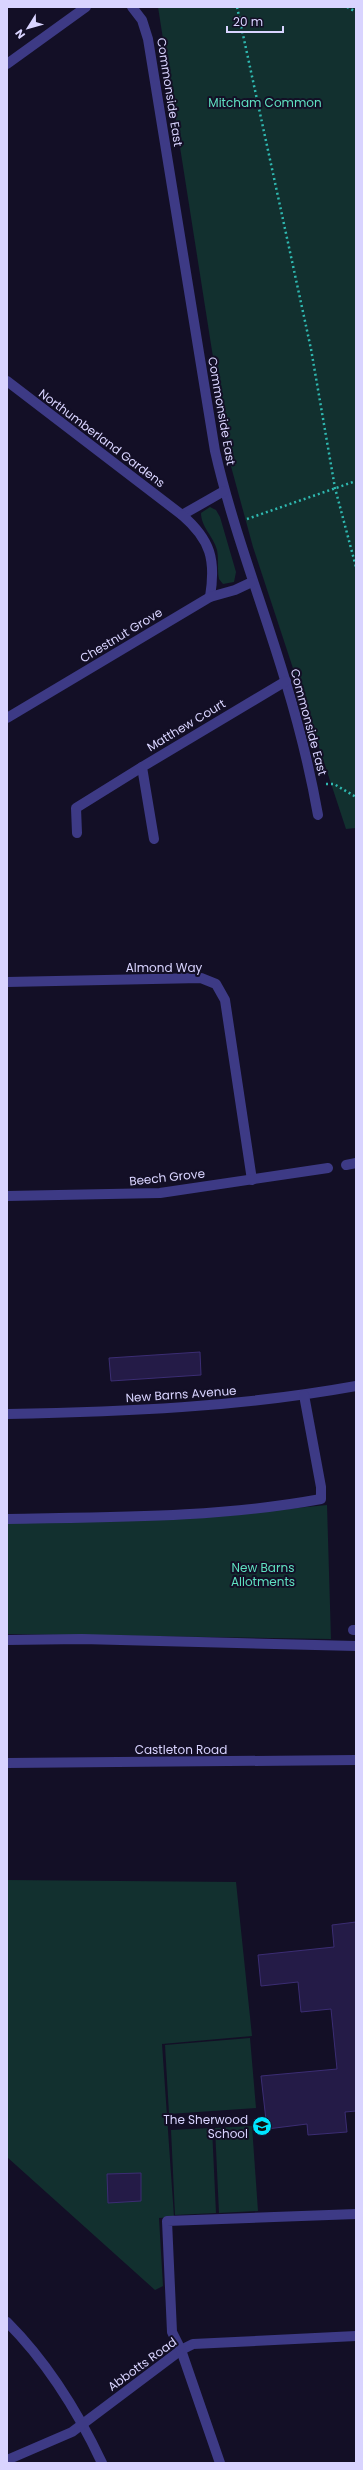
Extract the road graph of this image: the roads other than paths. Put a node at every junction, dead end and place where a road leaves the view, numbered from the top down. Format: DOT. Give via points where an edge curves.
graph roads {
  1 [pos="86,7"];
  2 [pos="132,7"];
  3 [pos="7,64"];
  4 [pos="7,381"];
  5 [pos="224,491"];
  6 [pos="182,514"];
  7 [pos="252,582"];
  8 [pos="210,597"];
  9 [pos="286,681"];
  10 [pos="7,718"];
  11 [pos="142,767"];
  12 [pos="318,815"];
  13 [pos="77,833"];
  14 [pos="154,839"];
  15 [pos="7,982"];
  16 [pos="328,1168"];
  17 [pos="252,1180"];
  18 [pos="7,1196"];
  19 [pos="356,1386"];
  20 [pos="304,1395"];
  21 [pos="7,1414"];
  22 [pos="7,1519"];
  23 [pos="7,1640"];
  24 [pos="356,1646"];
  25 [pos="356,1760"];
  26 [pos="7,1763"];
  27 [pos="356,2214"];
  28 [pos="7,2322"];
  29 [pos="356,2336"];
  30 [pos="181,2350"];
  31 [pos="83,2425"];
  32 [pos="7,2460"];
  33 [pos="102,2463"];
  34 [pos="220,2463"];
  1 -- 3 [label="street"];
  2 -- 5 [label="street, Commonside East" via="142,20 148,39 215,451"];
  4 -- 6 [label="street, Northumberland Gardens"];
  5 -- 6 [label="street"];
  5 -- 7 [label="street, Commonside East"];
  6 -- 8 [label="street, Northumberland Gardens" via="206,540 212,559 213,580"];
  7 -- 8 [label="street, Chestnut Grove"];
  7 -- 9 [label="street, Commonside East"];
  8 -- 10 [label="street, Chestnut Grove"];
  9 -- 11 [label="street, Matthew Court"];
  9 -- 12 [label="street, Commonside East" via="313,785"];
  11 -- 13 [label="street" via="76,808"];
  11 -- 14 [label="street, Matthew Court"];
  15 -- 17 [label="street, Almond Way" via="201,978 216,984 225,1000"];
  16 -- 17 [label="street, Beech Grove"];
  17 -- 18 [label="street, Beech Grove" via="160,1193"];
  19 -- 20 [label="street, New Barns Avenue"];
  20 -- 21 [label="street, New Barns Avenue" via="132,1411"];
  20 -- 22 [label="street" via="321,1499 295,1504 222,1510"];
  23 -- 24 [label="street" via="82,1639"];
  25 -- 26 [label="street, Castleton Road"];
  27 -- 30 [label="street" via="167,2221 172,2332"];
  28 -- 31 [label="street" via="43,2365"];
  29 -- 30 [label="street, Abbotts Road" via="222,2341 193,2344"];
  30 -- 31 [label="street, Abbotts Road"];
  30 -- 34 [label="street"];
  31 -- 32 [label="street, Abbotts Road"];
  31 -- 33 [label="street"];
}
